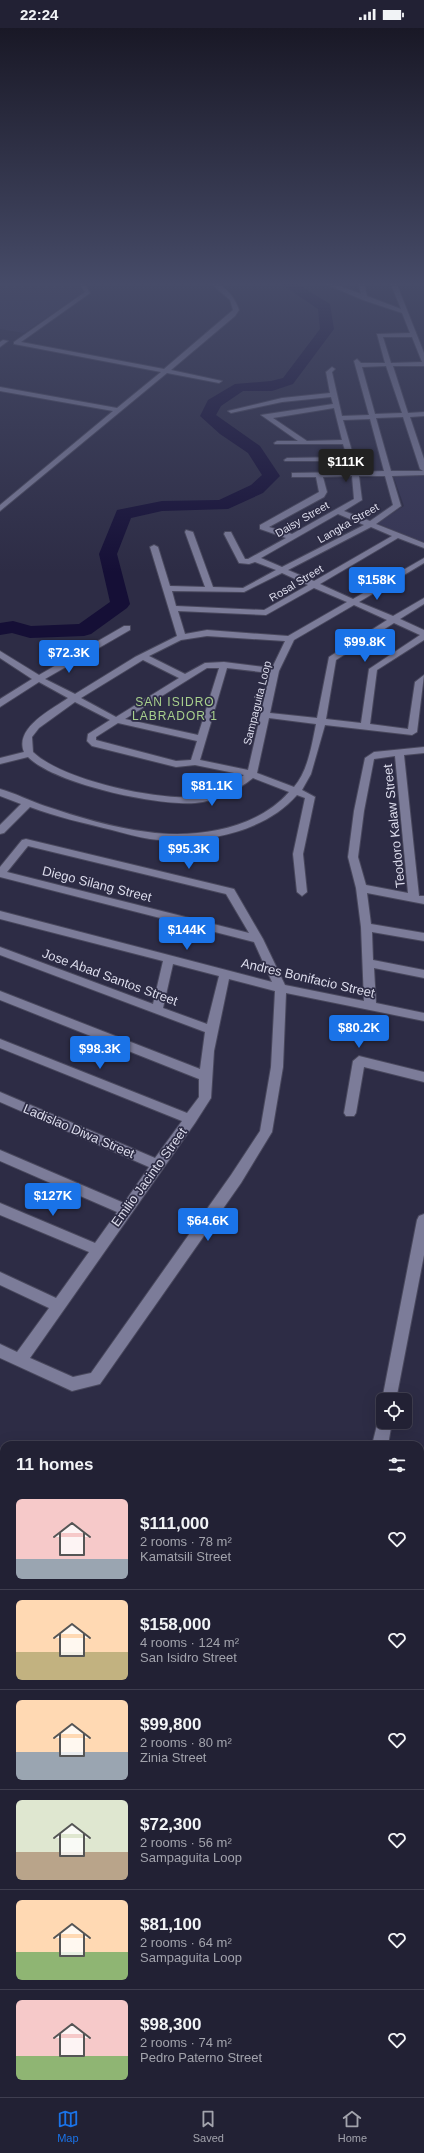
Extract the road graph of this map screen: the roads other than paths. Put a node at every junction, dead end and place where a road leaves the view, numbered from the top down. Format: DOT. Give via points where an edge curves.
graph roads {
  1 [pos="155,379"];
  2 [pos="208,379"];
  3 [pos="330,379"];
  4 [pos="362,379"];
  5 [pos="394,379"];
  6 [pos="220,381"];
  7 [pos="2,391"];
  8 [pos="334,395"];
  9 [pos="255,405"];
  10 [pos="336,406"];
  11 [pos="117,410"];
  12 [pos="230,411"];
  13 [pos="424,414"];
  14 [pos="405,415"];
  15 [pos="373,416"];
  16 [pos="267,417"];
  17 [pos="339,418"];
  18 [pos="346,442"];
  19 [pos="276,443"];
  20 [pos="306,443"];
  21 [pos="350,459"];
  22 [pos="287,460"];
  23 [pos="424,469"];
  24 [pos="424,473"];
  25 [pos="320,474"];
  26 [pos="354,474"];
  27 [pos="390,474"];
  28 [pos="295,475"];
  29 [pos="0,509"];
  30 [pos="338,511"];
  31 [pos="371,524"];
  32 [pos="189,532"];
  33 [pos="228,534"];
  34 [pos="398,535"];
  35 [pos="292,537"];
  36 [pos="154,546"];
  37 [pos="424,546"];
  38 [pos="256,559"];
  39 [pos="424,560"];
  40 [pos="284,571"];
  41 [pos="314,585"];
  42 [pos="168,588"];
  43 [pos="210,588"];
  44 [pos="424,600"];
  45 [pos="353,602"];
  46 [pos="172,608"];
  47 [pos="393,620"];
  48 [pos="127,628"];
  49 [pos="424,634"];
  50 [pos="182,637"];
  51 [pos="290,639"];
  52 [pos="0,654"];
  53 [pos="144,657"];
  54 [pos="11,662"];
  55 [pos="224,665"];
  56 [pos="0,668"];
  57 [pos="275,671"];
  58 [pos="184,677"];
  59 [pos="424,678"];
  60 [pos="39,679"];
  61 [pos="76,698"];
  62 [pos="0,704"];
  63 [pos="265,715"];
  64 [pos="414,717"];
  65 [pos="424,717"];
  66 [pos="116,720"];
  67 [pos="320,721"];
  68 [pos="365,727"];
  69 [pos="202,739"];
  70 [pos="424,750"];
  71 [pos="399,752"];
  72 [pos="29,754"];
  73 [pos="0,761"];
  74 [pos="195,762"];
  75 [pos="252,774"];
  76 [pos="296,790"];
  77 [pos="0,792"];
  78 [pos="27,804"];
  79 [pos="0,831"];
  80 [pos="0,874"];
  81 [pos="361,888"];
  82 [pos="302,892"];
  83 [pos="419,899"];
  84 [pos="0,915"];
  85 [pos="366,927"];
  86 [pos="424,937"];
  87 [pos="258,939"];
  88 [pos="0,951"];
  89 [pos="169,959"];
  90 [pos="367,963"];
  91 [pos="225,973"];
  92 [pos="424,974"];
  93 [pos="281,988"];
  94 [pos="0,995"];
  95 [pos="370,1006"];
  96 [pos="157,1010"];
  97 [pos="424,1017"];
  98 [pos="211,1030"];
  99 [pos="0,1043"];
  100 [pos="205,1076"];
  101 [pos="424,1076"];
  102 [pos="0,1097"];
  103 [pos="350,1113"];
  104 [pos="190,1120"];
  105 [pos="0,1155"];
  106 [pos="158,1165"];
  107 [pos="0,1209"];
  108 [pos="127,1210"];
  109 [pos="424,1220"];
  110 [pos="96,1249"];
  111 [pos="0,1278"];
  112 [pos="60,1306"];
  113 [pos="0,1350"];
  114 [pos="20,1360"];
  115 [pos="390,1393"];
  116 [pos="383,1429"];
  117 [pos="381,1441"];
  1 -- 11 [label="street"];
  2 -- 6 [label="street"];
  3 -- 8 [label="street, Daisy Street"];
  4 -- 15 [label="street, Langka Street"];
  5 -- 14 [label="street"];
  7 -- 11 [label="street"];
  8 -- 9 [label="street"];
  8 -- 10 [label="street, Daisy Street"];
  9 -- 12 [label="street"];
  9 -- 16 [label="street"];
  10 -- 16 [label="street"];
  10 -- 17 [label="street, Daisy Street"];
  11 -- 29 [label="street"];
  13 -- 14 [label="street"];
  14 -- 15 [label="street"];
  14 -- 23 [label="street"];
  15 -- 17 [label="street"];
  15 -- 27 [label="street, Langka Street"];
  16 -- 20 [label="street"];
  17 -- 18 [label="street, Daisy Street"];
  18 -- 20 [label="street"];
  18 -- 21 [label="street, Daisy Street"];
  19 -- 20 [label="street"];
  21 -- 22 [label="street"];
  21 -- 26 [label="street, Daisy Street"];
  24 -- 27 [label="street"];
  25 -- 26 [label="street"];
  25 -- 28 [label="street"];
  25 -- 35 [label="street" via="323,492 321,495 263,527"];
  26 -- 27 [label="street"];
  26 -- 30 [label="street, Daisy Street" via="358,500"];
  27 -- 31 [label="street, Langka Street" via="397,506"];
  30 -- 31 [label="street"];
  30 -- 35 [label="street, Daisy Street"];
  31 -- 34 [label="street"];
  31 -- 40 [label="street, Langka Street"];
  32 -- 43 [label="street"];
  33 -- 38 [label="street, Daisy Street" via="242,561"];
  34 -- 37 [label="street"];
  34 -- 41 [label="street, Rosal Street"];
  35 -- 38 [label="street, Daisy Street"];
  36 -- 42 [label="street"];
  38 -- 40 [label="street"];
  39 -- 45 [label="street"];
  40 -- 41 [label="street"];
  40 -- 43 [label="street, Langka Street" via="244,590"];
  41 -- 45 [label="street"];
  41 -- 46 [label="street, Rosal Street" via="266,613"];
  42 -- 43 [label="street, Langka Street"];
  42 -- 46 [label="street"];
  44 -- 47 [label="street"];
  45 -- 47 [label="street"];
  45 -- 51 [label="street"];
  46 -- 50 [label="street"];
  47 -- 49 [label="street"];
  47 -- 67 [label="street" via="332,659"];
  48 -- 60 [label="street"];
  49 -- 68 [label="street" via="373,669"];
  50 -- 51 [label="street" via="208,633"];
  50 -- 53 [label="street"];
  51 -- 57 [label="street, Sampaguita Loop"];
  52 -- 54 [label="street"];
  53 -- 58 [label="street"];
  53 -- 61 [label="street"];
  54 -- 56 [label="street"];
  54 -- 60 [label="street"];
  55 -- 57 [label="street"];
  55 -- 58 [label="street" via="205,666"];
  55 -- 69 [label="street"];
  57 -- 63 [label="street, Sampaguita Loop"];
  58 -- 66 [label="street"];
  59 -- 64 [label="street" via="419,682"];
  60 -- 61 [label="street"];
  60 -- 62 [label="street" via="10,695"];
  61 -- 66 [label="street"];
  61 -- 72 [label="street" via="35,727 28,736"];
  63 -- 67 [label="street"];
  63 -- 75 [label="street, Sampaguita Loop"];
  64 -- 65 [label="street"];
  64 -- 68 [label="street" via="412,732"];
  66 -- 69 [label="street"];
  66 -- 74 [label="street" via="91,736 92,741 95,744 176,764"];
  67 -- 68 [label="street"];
  67 -- 76 [label="street" via="313,755 302,784"];
  69 -- 74 [label="street"];
  70 -- 71 [label="street"];
  71 -- 81 [label="street" via="374,755 370,758 353,857"];
  71 -- 83 [label="street, Teodoro Kalaw Street"];
  72 -- 73 [label="street"];
  72 -- 75 [label="street" via="50,770 77,780 175,800 195,800 226,792"];
  74 -- 75 [label="street"];
  75 -- 76 [label="street"];
  76 -- 78 [label="street" via="283,806 256,820 225,830 192,836 152,836"];
  76 -- 82 [label="street" via="310,797 298,854"];
  77 -- 78 [label="street"];
  78 -- 79 [label="street"];
  80 -- 87 [label="street, Diego Silang Street"];
  80 -- 87 [label="street" via="26,842 230,891"];
  81 -- 83 [label="street"];
  81 -- 85 [label="street"];
  84 -- 89 [label="street, Andres Bonifacio Street"];
  85 -- 86 [label="street"];
  85 -- 90 [label="street"];
  87 -- 93 [label="street"];
  88 -- 96 [label="street, Jose Abad Santos Street"];
  89 -- 91 [label="street, Andres Bonifacio Street"];
  89 -- 96 [label="street"];
  90 -- 92 [label="street"];
  90 -- 95 [label="street"];
  91 -- 93 [label="street, Andres Bonifacio Street"];
  91 -- 98 [label="street, Emilio Jacinto Street"];
  93 -- 95 [label="street, Andres Bonifacio Street"];
  93 -- 114 [label="street" via="277,1067 266,1132 189,1247 95,1379 72,1384"];
  94 -- 100 [label="street"];
  95 -- 97 [label="street, Andres Bonifacio Street"];
  96 -- 98 [label="street, Jose Abad Santos Street"];
  98 -- 100 [label="street, Emilio Jacinto Street"];
  99 -- 104 [label="street"];
  100 -- 104 [label="street, Emilio Jacinto Street" via="205,1098"];
  101 -- 103 [label="street" via="359,1061"];
  102 -- 106 [label="street, Ladislao Diwa Street"];
  104 -- 106 [label="street, Emilio Jacinto Street"];
  105 -- 108 [label="street"];
  106 -- 108 [label="street, Emilio Jacinto Street"];
  107 -- 110 [label="street"];
  108 -- 110 [label="street, Emilio Jacinto Street"];
  109 -- 115 [label="street"];
  110 -- 112 [label="street, Emilio Jacinto Street"];
  111 -- 112 [label="street"];
  112 -- 114 [label="street, Emilio Jacinto Street"];
  113 -- 114 [label="street"];
  116 -- 117 [label="street"];
}
